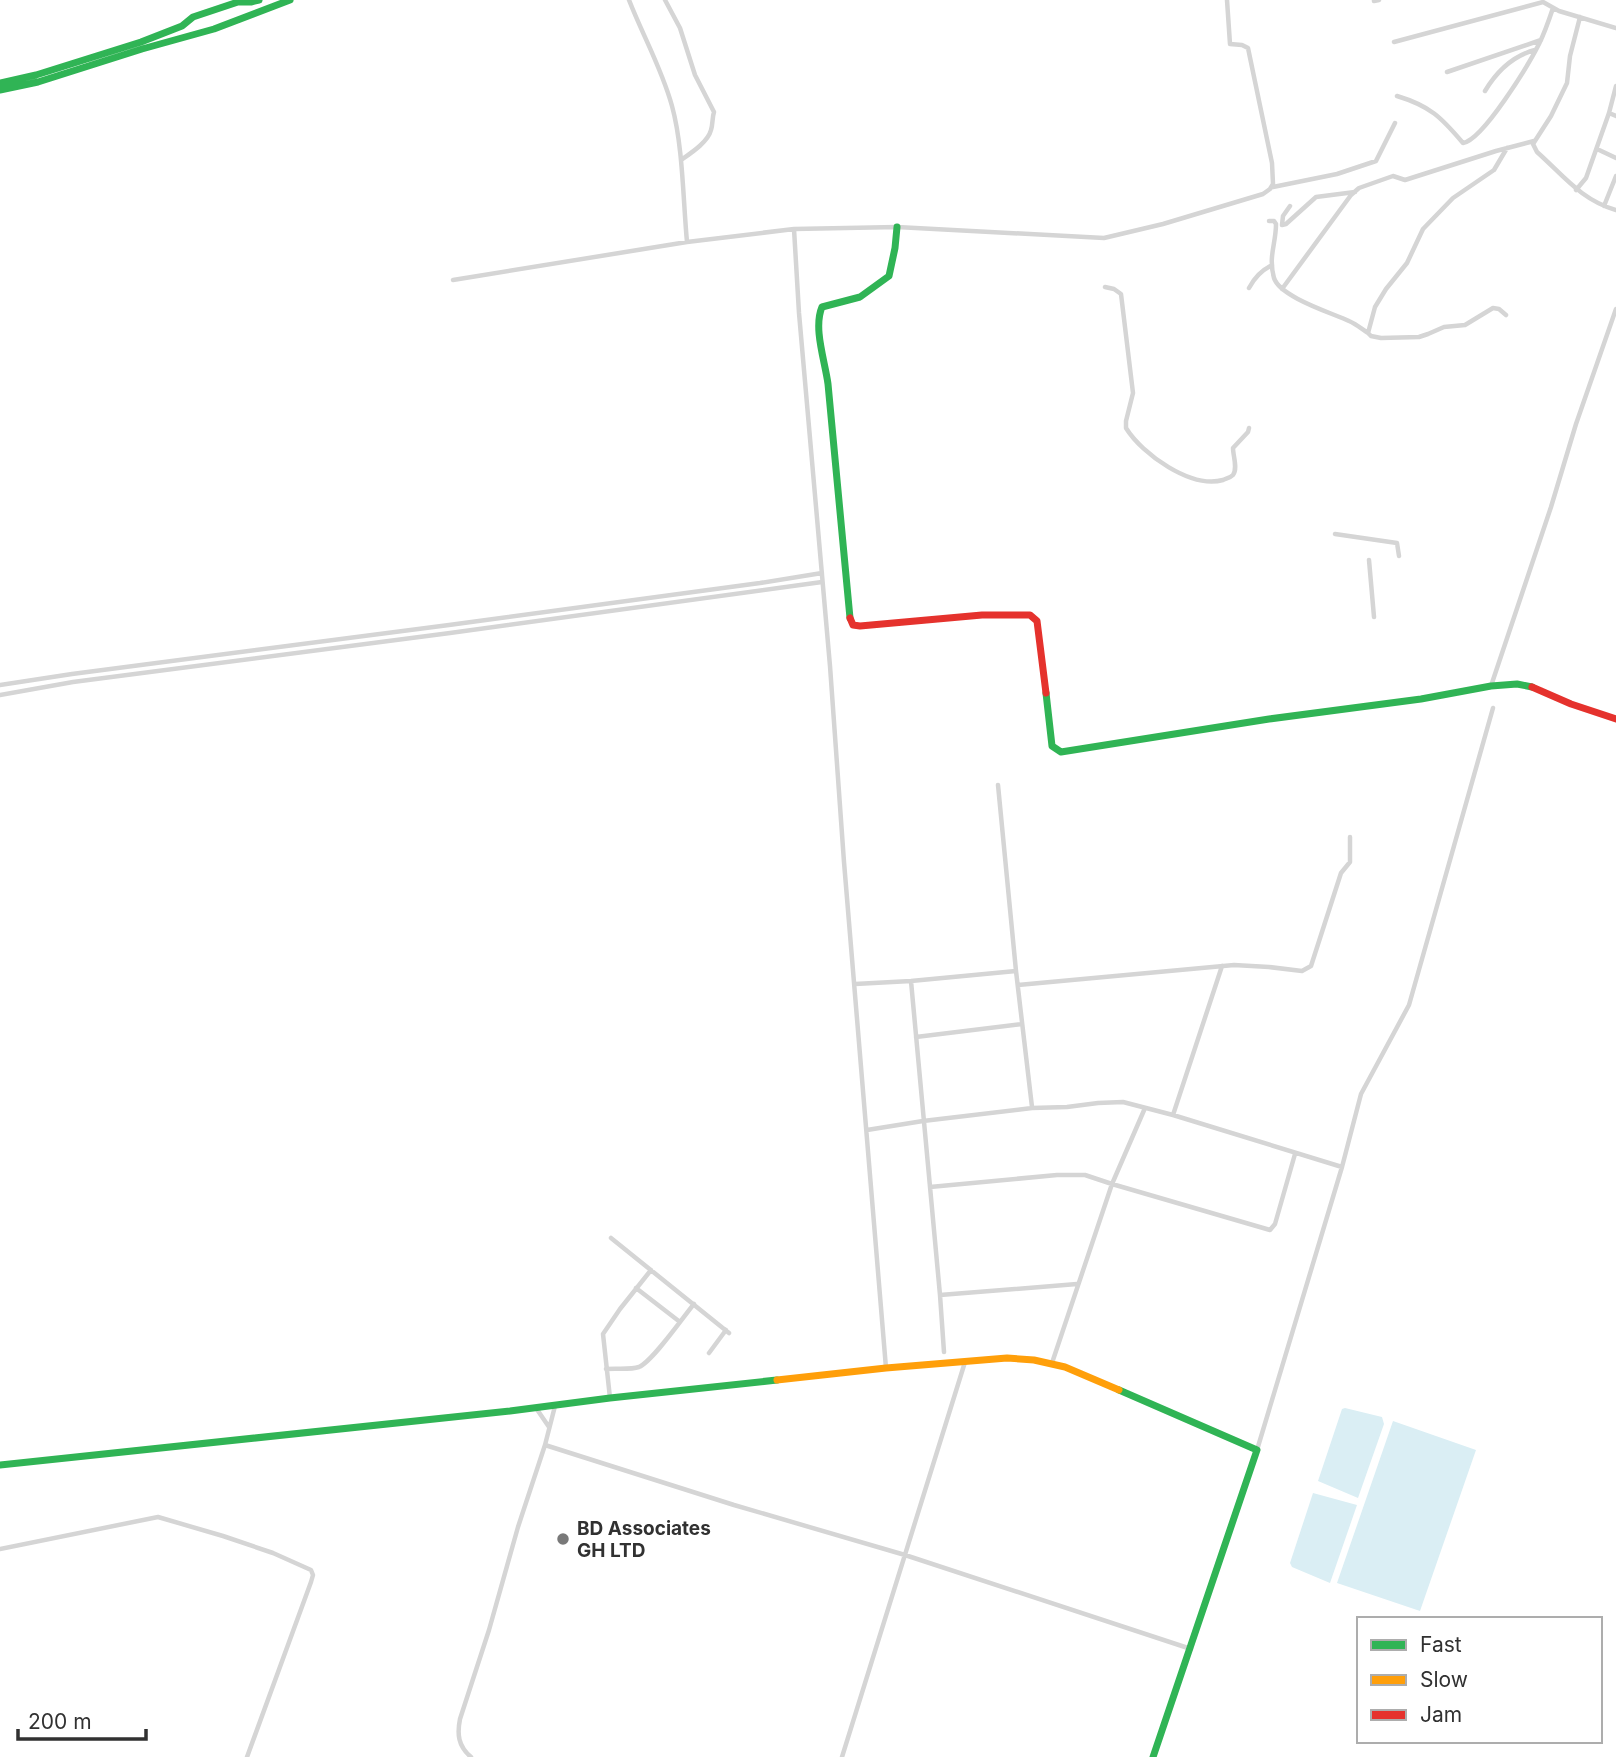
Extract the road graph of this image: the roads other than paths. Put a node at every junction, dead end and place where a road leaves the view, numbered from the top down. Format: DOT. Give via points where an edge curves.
graph roads {
  1 [pos="259,0"];
  2 [pos="290,0"];
  3 [pos="629,0"];
  4 [pos="665,0"];
  5 [pos="1227,0"];
  6 [pos="1542,1"];
  7 [pos="238,2"];
  8 [pos="1553,8"];
  9 [pos="245,17"];
  10 [pos="1580,17"];
  11 [pos="190,19"];
  12 [pos="1616,28"];
  13 [pos="192,35"];
  14 [pos="1541,40"];
  15 [pos="1394,42"];
  16 [pos="1536,50"];
  17 [pos="1510,51"];
  18 [pos="1517,56"];
  19 [pos="1447,72"];
  20 [pos="0,83"];
  21 [pos="1616,86"];
  22 [pos="0,90"];
  23 [pos="1485,91"];
  24 [pos="1397,96"];
  25 [pos="1609,113"];
  26 [pos="1616,116"];
  27 [pos="1395,123"];
  28 [pos="1534,141"];
  29 [pos="1507,148"];
  30 [pos="1597,149"];
  31 [pos="1616,158"];
  32 [pos="680,161"];
  33 [pos="1616,176"];
  34 [pos="1272,187"];
  35 [pos="1576,190"];
  36 [pos="1355,192"];
  37 [pos="1290,206"];
  38 [pos="1604,206"];
  39 [pos="1616,210"];
  40 [pos="1269,221"];
  41 [pos="897,227"];
  42 [pos="794,229"];
  43 [pos="687,242"];
  44 [pos="1272,265"];
  45 [pos="453,280"];
  46 [pos="1105,287"];
  47 [pos="1249,288"];
  48 [pos="1282,289"];
  49 [pos="1616,309"];
  50 [pos="1506,315"];
  51 [pos="1368,332"];
  52 [pos="1249,428"];
  53 [pos="1335,534"];
  54 [pos="1399,556"];
  55 [pos="1369,560"];
  56 [pos="822,573"];
  57 [pos="822,582"];
  58 [pos="1374,617"];
  59 [pos="0,685"];
  60 [pos="1491,686"];
  61 [pos="0,695"];
  62 [pos="1493,708"];
  63 [pos="1616,719"];
  64 [pos="998,785"];
  65 [pos="1350,837"];
  66 [pos="1222,966"];
  67 [pos="1016,971"];
  68 [pos="911,981"];
  69 [pos="855,985"];
  70 [pos="1018,985"];
  71 [pos="1022,1024"];
  72 [pos="916,1037"];
  73 [pos="1032,1108"];
  74 [pos="1145,1108"];
  75 [pos="1173,1115"];
  76 [pos="923,1121"];
  77 [pos="867,1130"];
  78 [pos="1295,1154"];
  79 [pos="1342,1167"];
  80 [pos="1112,1184"];
  81 [pos="930,1187"];
  82 [pos="611,1238"];
  83 [pos="650,1270"];
  84 [pos="1077,1284"];
  85 [pos="636,1288"];
  86 [pos="940,1296"];
  87 [pos="694,1304"];
  88 [pos="680,1322"];
  89 [pos="944,1352"];
  90 [pos="709,1353"];
  91 [pos="965,1362"];
  92 [pos="1052,1363"];
  93 [pos="886,1368"];
  94 [pos="606,1369"];
  95 [pos="610,1398"];
  96 [pos="555,1406"];
  97 [pos="536,1408"];
  98 [pos="549,1427"];
  99 [pos="545,1445"];
  100 [pos="1257,1450"];
  101 [pos="0,1465"];
  102 [pos="0,1549"];
  103 [pos="905,1555"];
  104 [pos="1191,1649"];
  105 [pos="247,1757"];
  106 [pos="471,1757"];
  107 [pos="842,1757"];
  108 [pos="1153,1757"];
  1 -- 7 [label="street"];
  2 -- 9 [label="street"];
  3 -- 32 [label="street" via="669,96"];
  4 -- 32 [label="street" via="714,112 708,136"];
  5 -- 34 [label="street" via="1230,44 1248,48 1272,163"];
  6 -- 8 [label="street"];
  6 -- 15 [label="street"];
  7 -- 9 [label="street" via="245,6"];
  7 -- 11 [label="street"];
  8 -- 10 [label="street"];
  8 -- 14 [label="street"];
  9 -- 13 [label="street"];
  10 -- 12 [label="street"];
  10 -- 28 [label="street" via="1567,83"];
  11 -- 13 [label="street"];
  11 -- 20 [label="street" via="141,42"];
  13 -- 22 [label="street"];
  14 -- 16 [label="street"];
  14 -- 17 [label="street"];
  16 -- 18 [label="street"];
  16 -- 24 [label="street" via="1491,118 1465,144 1437,114"];
  17 -- 18 [label="street"];
  17 -- 19 [label="street"];
  18 -- 23 [label="street"];
  21 -- 25 [label="street"];
  25 -- 26 [label="street"];
  25 -- 30 [label="street"];
  27 -- 34 [label="street" via="1377,160 1337,174"];
  28 -- 29 [label="street"];
  28 -- 35 [label="street" via="1537,152"];
  29 -- 36 [label="street" via="1405,180 1393,176"];
  29 -- 51 [label="street" via="1494,170 1453,198 1423,229 1407,263 1375,307"];
  30 -- 31 [label="street"];
  30 -- 35 [label="street"];
  32 -- 43 [label="street"];
  33 -- 38 [label="street"];
  34 -- 41 [label="street" via="1226,206 1104,238"];
  35 -- 38 [label="street"];
  36 -- 37 [label="street" via="1316,197 1282,225"];
  36 -- 48 [label="street"];
  38 -- 39 [label="street"];
  40 -- 44 [label="street" via="1276,224"];
  41 -- 42 [label="street"];
  41 -- 60 [label="street" via="889,276 853,300 822,307 818,319 853,625 982,615 1034,617 1052,746 1061,752"];
  42 -- 43 [label="street"];
  42 -- 56 [label="street"];
  43 -- 45 [label="street"];
  44 -- 47 [label="street" via="1262,270"];
  44 -- 48 [label="street"];
  46 -- 52 [label="street" via="1121,294 1133,393 1126,428 1152,456 1195,480 1229,478 1235,468 1233,448"];
  48 -- 51 [label="street"];
  49 -- 60 [label="street"];
  50 -- 51 [label="street" via="1493,308 1465,325 1419,337 1381,338"];
  53 -- 54 [label="street" via="1397,543"];
  55 -- 58 [label="street"];
  56 -- 57 [label="street"];
  56 -- 59 [label="street"];
  57 -- 61 [label="street"];
  57 -- 69 [label="street"];
  60 -- 63 [label="street" via="1528,685"];
  62 -- 79 [label="street" via="1409,1005 1360,1094"];
  64 -- 67 [label="street"];
  65 -- 66 [label="street" via="1350,862 1341,873 1311,966 1303,971"];
  66 -- 70 [label="street"];
  66 -- 75 [label="street"];
  67 -- 68 [label="street"];
  67 -- 70 [label="street"];
  68 -- 69 [label="street"];
  68 -- 72 [label="street"];
  69 -- 77 [label="street"];
  70 -- 71 [label="street"];
  71 -- 72 [label="street"];
  71 -- 73 [label="street"];
  72 -- 76 [label="street"];
  73 -- 74 [label="street" via="1123,1102"];
  73 -- 76 [label="street"];
  74 -- 75 [label="street"];
  74 -- 80 [label="street"];
  75 -- 78 [label="street"];
  76 -- 77 [label="street"];
  76 -- 81 [label="street"];
  77 -- 93 [label="street"];
  78 -- 79 [label="street"];
  78 -- 80 [label="street" via="1270,1230"];
  79 -- 100 [label="street"];
  80 -- 81 [label="street" via="1085,1175 1057,1175"];
  80 -- 84 [label="street"];
  81 -- 86 [label="street"];
  82 -- 83 [label="street"];
  83 -- 85 [label="street"];
  83 -- 87 [label="street"];
  84 -- 86 [label="street"];
  84 -- 92 [label="street"];
  85 -- 88 [label="street"];
  85 -- 94 [label="street" via="603,1334"];
  86 -- 89 [label="street"];
  87 -- 88 [label="street"];
  87 -- 90 [label="street" via="728,1332"];
  88 -- 94 [label="street" via="643,1365"];
  91 -- 92 [label="street" via="1007,1358"];
  91 -- 93 [label="street"];
  91 -- 103 [label="street"];
  92 -- 100 [label="street"];
  93 -- 95 [label="street"];
  94 -- 95 [label="street"];
  95 -- 96 [label="street"];
  96 -- 97 [label="street"];
  96 -- 98 [label="street"];
  97 -- 98 [label="street"];
  97 -- 101 [label="street"];
  98 -- 99 [label="street"];
  99 -- 103 [label="street"];
  99 -- 106 [label="street" via="460,1719 457,1733"];
  100 -- 104 [label="street"];
  102 -- 105 [label="street" via="158,1517 273,1553 311,1570 311,1582"];
  103 -- 104 [label="street"];
  103 -- 107 [label="street"];
  104 -- 108 [label="street"];
}
